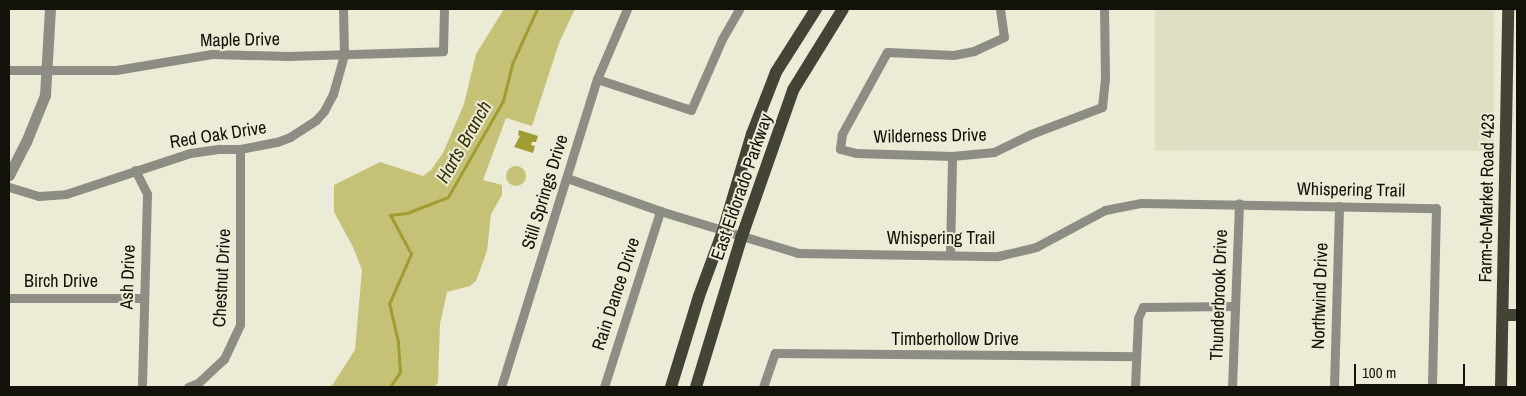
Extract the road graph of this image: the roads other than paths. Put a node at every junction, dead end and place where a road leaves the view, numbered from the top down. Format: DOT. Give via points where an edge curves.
graph roads {
  1 [pos="50,9"];
  2 [pos="343,9"];
  3 [pos="444,9"];
  4 [pos="626,9"];
  5 [pos="739,9"];
  6 [pos="816,9"];
  7 [pos="843,9"];
  8 [pos="1000,9"];
  9 [pos="1104,9"];
  10 [pos="1508,9"];
  11 [pos="1512,33"];
  12 [pos="344,54"];
  13 [pos="47,69"];
  14 [pos="9,70"];
  15 [pos="597,79"];
  16 [pos="240,149"];
  17 [pos="952,156"];
  18 [pos="135,170"];
  19 [pos="9,175"];
  20 [pos="567,178"];
  21 [pos="9,187"];
  22 [pos="1239,203"];
  23 [pos="1339,206"];
  24 [pos="660,211"];
  25 [pos="723,231"];
  26 [pos="742,236"];
  27 [pos="950,255"];
  28 [pos="9,298"];
  29 [pos="144,298"];
  30 [pos="1235,306"];
  31 [pos="1503,315"];
  32 [pos="1517,315"];
  33 [pos="1136,356"];
  34 [pos="142,387"];
  35 [pos="188,387"];
  36 [pos="501,387"];
  37 [pos="604,387"];
  38 [pos="671,387"];
  39 [pos="696,387"];
  40 [pos="763,387"];
  41 [pos="1135,387"];
  42 [pos="1232,387"];
  43 [pos="1334,387"];
  44 [pos="1432,387"];
  45 [pos="1501,387"];
  1 -- 13 [label="street"];
  2 -- 12 [label="street, Red Oak Drive"];
  3 -- 12 [label="street, Maple Drive" via="443,50"];
  4 -- 15 [label="street, Still Springs Drive"];
  5 -- 15 [label="street" via="691,110"];
  6 -- 25 [label="main road, East Eldorado Parkway" via="776,72 752,134"];
  7 -- 26 [label="main road, East Eldorado Parkway" via="793,90"];
  8 -- 17 [label="street, Wilderness Drive" via="1004,37 974,51 953,55 887,52 842,134 840,149 856,153"];
  9 -- 17 [label="street, Wilderness Drive" via="1102,107 994,152"];
  10 -- 11 [label="main road, Farm-to-Market Road 423"];
  11 -- 31 [label="main road, Farm-to-Market Road 423"];
  12 -- 13 [label="street, Maple Drive" via="212,54 116,70"];
  12 -- 16 [label="street, Red Oak Drive" via="333,94 316,120 277,142"];
  13 -- 14 [label="street, Maple Drive"];
  13 -- 19 [label="street" via="47,85 40,109"];
  15 -- 20 [label="street, Still Springs Drive"];
  16 -- 18 [label="street, Red Oak Drive" via="220,148 190,153"];
  16 -- 35 [label="street, Chestnut Drive" via="240,324 224,359 198,383"];
  17 -- 27 [label="street"];
  18 -- 21 [label="street, Red Oak Drive" via="66,194 39,196"];
  18 -- 29 [label="street, Ash Drive" via="147,194"];
  20 -- 24 [label="street, Whispering Trail"];
  20 -- 36 [label="street, Still Springs Drive"];
  22 -- 23 [label="street, Whispering Trail"];
  22 -- 27 [label="street, Whispering Trail" via="1141,203 1105,210 1036,247 998,256"];
  22 -- 30 [label="street, Thunderbrook Drive"];
  23 -- 43 [label="street, Northwind Drive"];
  23 -- 44 [label="street, Whispering Trail" via="1436,208"];
  24 -- 25 [label="street, Whispering Trail"];
  24 -- 37 [label="street, Rain Dance Drive"];
  25 -- 26 [label="street, Whispering Trail"];
  25 -- 38 [label="main road, East Eldorado Parkway"];
  26 -- 27 [label="street, Whispering Trail" via="798,253"];
  26 -- 39 [label="main road, East Eldorado Parkway"];
  28 -- 29 [label="street, Birch Drive"];
  29 -- 34 [label="street, Ash Drive"];
  30 -- 33 [label="street" via="1143,307 1138,318"];
  30 -- 42 [label="street, Thunderbrook Drive"];
  31 -- 32 [label="main road"];
  31 -- 45 [label="main road, Farm-to-Market Road 423"];
  33 -- 40 [label="street, Timberhollow Drive" via="775,353"];
  33 -- 41 [label="street"];
}
